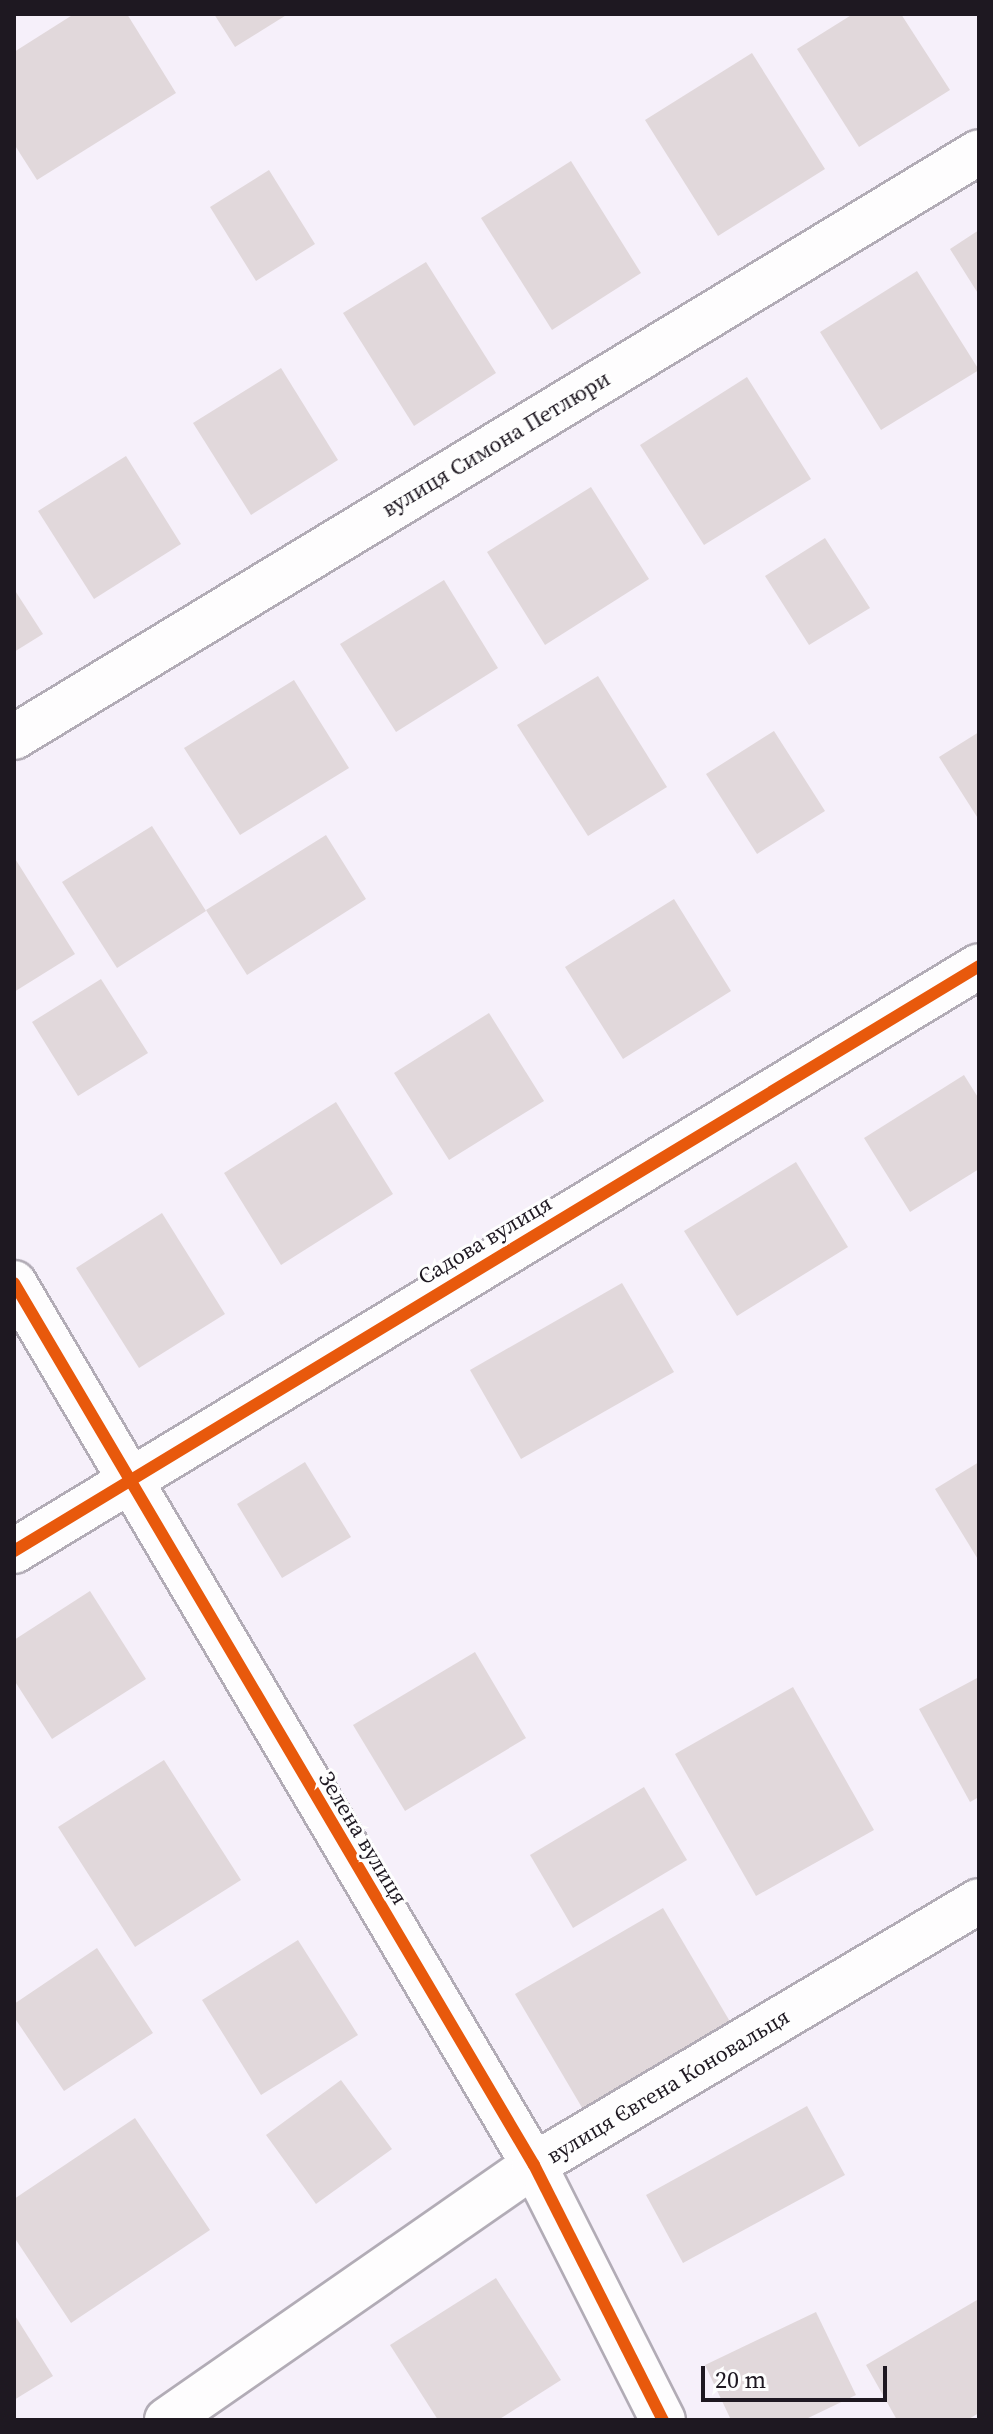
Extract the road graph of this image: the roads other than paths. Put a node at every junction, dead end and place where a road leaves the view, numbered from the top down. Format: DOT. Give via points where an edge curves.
graph roads {
  1 [pos="979,152"];
  2 [pos="14,737"];
  3 [pos="979,966"];
  4 [pos="14,1283"];
  5 [pos="127,1480"];
  6 [pos="14,1551"];
  7 [pos="979,1901"];
  8 [pos="534,2165"];
  9 [pos="167,2420"];
  10 [pos="663,2420"];
  1 -- 2 [label="street, вулиця Симона Петлюри"];
  3 -- 5 [label="street, Садова вулиця"];
  4 -- 5 [label="street, Зелена вулиця"];
  5 -- 6 [label="street, Садова вулиця"];
  5 -- 8 [label="street, Зелена вулиця"];
  7 -- 8 [label="street, вулиця Євгена Коновальця"];
  8 -- 9 [label="street, вулиця Євгена Коновальця"];
  8 -- 10 [label="street, Зелена вулиця"];
}
